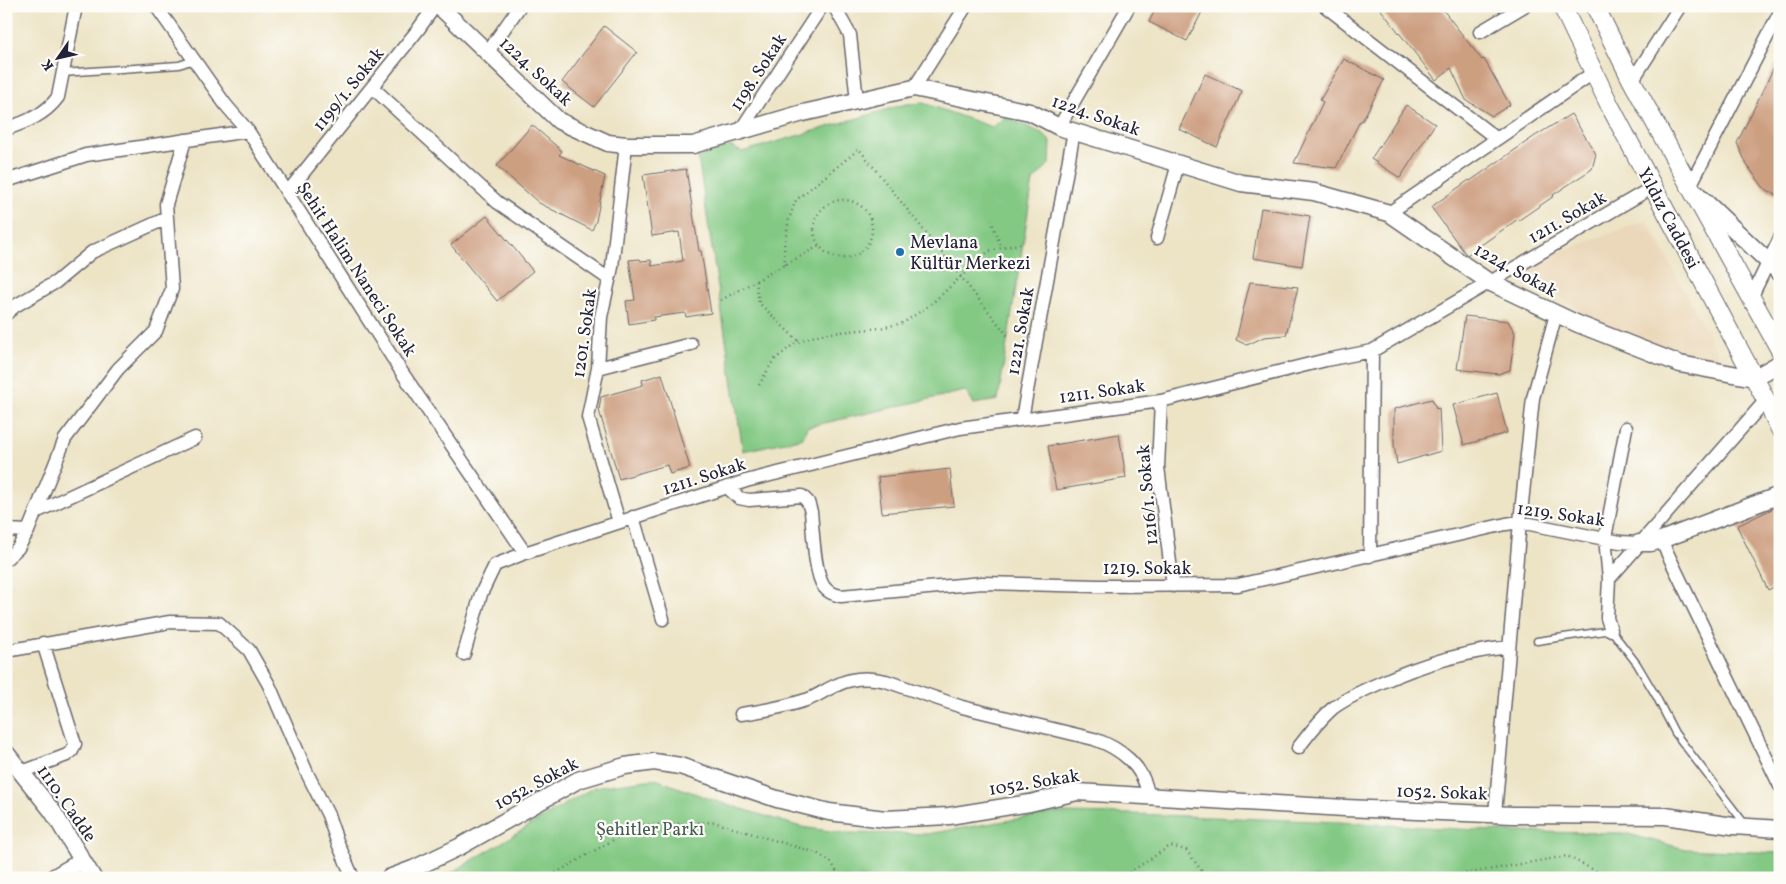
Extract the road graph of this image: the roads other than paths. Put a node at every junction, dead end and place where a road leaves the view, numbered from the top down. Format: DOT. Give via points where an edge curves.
graph roads {
  1 [pos="76,6"];
  2 [pos="156,6"];
  3 [pos="434,6"];
  4 [pos="438,6"];
  5 [pos="520,6"];
  6 [pos="822,6"];
  7 [pos="834,6"];
  8 [pos="966,6"];
  9 [pos="1129,6"];
  10 [pos="1325,6"];
  11 [pos="1524,6"];
  12 [pos="1562,6"];
  13 [pos="1595,6"];
  14 [pos="1680,6"];
  15 [pos="1780,12"];
  16 [pos="1480,32"];
  17 [pos="487,53"];
  18 [pos="195,60"];
  19 [pos="61,73"];
  20 [pos="1593,73"];
  21 [pos="1632,81"];
  22 [pos="372,87"];
  23 [pos="914,88"];
  24 [pos="857,101"];
  25 [pos="6,129"];
  26 [pos="1067,129"];
  27 [pos="248,131"];
  28 [pos="740,131"];
  29 [pos="1497,139"];
  30 [pos="185,140"];
  31 [pos="626,145"];
  32 [pos="1178,164"];
  33 [pos="6,182"];
  34 [pos="1690,186"];
  35 [pos="1653,187"];
  36 [pos="288,193"];
  37 [pos="1390,213"];
  38 [pos="167,218"];
  39 [pos="1157,238"];
  40 [pos="1780,238"];
  41 [pos="1774,267"];
  42 [pos="609,279"];
  43 [pos="1489,282"];
  44 [pos="1751,298"];
  45 [pos="6,314"];
  46 [pos="1556,314"];
  47 [pos="691,344"];
  48 [pos="1780,350"];
  49 [pos="1372,351"];
  50 [pos="1780,363"];
  51 [pos="598,368"];
  52 [pos="1754,378"];
  53 [pos="1766,400"];
  54 [pos="1161,401"];
  55 [pos="1022,419"];
  56 [pos="1626,428"];
  57 [pos="1780,429"];
  58 [pos="195,438"];
  59 [pos="727,487"];
  60 [pos="1780,495"];
  61 [pos="36,512"];
  62 [pos="633,518"];
  63 [pos="619,522"];
  64 [pos="1520,522"];
  65 [pos="6,530"];
  66 [pos="28,531"];
  67 [pos="1605,538"];
  68 [pos="1661,540"];
  69 [pos="1639,544"];
  70 [pos="525,553"];
  71 [pos="1370,556"];
  72 [pos="6,559"];
  73 [pos="1609,579"];
  74 [pos="1173,586"];
  75 [pos="664,619"];
  76 [pos="1612,630"];
  77 [pos="1537,641"];
  78 [pos="43,643"];
  79 [pos="1509,647"];
  80 [pos="6,651"];
  81 [pos="464,654"];
  82 [pos="741,714"];
  83 [pos="1298,748"];
  84 [pos="6,753"];
  85 [pos="22,772"];
  86 [pos="1780,786"];
  87 [pos="1148,796"];
  88 [pos="1495,814"];
  89 [pos="1747,827"];
  90 [pos="1780,829"];
  91 [pos="82,861"];
  92 [pos="53,878"];
  93 [pos="93,878"];
  94 [pos="353,878"];
  95 [pos="389,878"];
  1 -- 19 [label="street"];
  2 -- 18 [label="street, Şehit Halim Naneci Sokak"];
  3 -- 22 [label="street, 1199/1. Sokak"];
  4 -- 17 [label="street, 1224. Sokak"];
  5 -- 17 [label="street"];
  6 -- 28 [label="street, 1198. Sokak"];
  7 -- 24 [label="street" via="850,35"];
  8 -- 23 [label="street"];
  9 -- 26 [label="street, 1221. Sokak"];
  10 -- 29 [label="street"];
  11 -- 16 [label="street"];
  12 -- 20 [label="main road, Yıldız Caddesi"];
  13 -- 21 [label="main road, Yıldız Caddesi"];
  14 -- 21 [label="street"];
  15 -- 34 [label="street"];
  17 -- 31 [label="street, 1224. Sokak" via="559,120 608,143"];
  18 -- 19 [label="lane" via="179,65"];
  18 -- 27 [label="street, Şehit Halim Naneci Sokak"];
  19 -- 25 [label="street" via="58,97 50,107 24,123"];
  20 -- 29 [label="street"];
  20 -- 35 [label="main road, Yıldız Caddesi"];
  21 -- 34 [label="main road, Yıldız Caddesi"];
  22 -- 36 [label="street, 1199/1. Sokak"];
  22 -- 42 [label="street" via="497,202"];
  23 -- 24 [label="street, 1224. Sokak"];
  23 -- 26 [label="street, 1224. Sokak" via="1030,112"];
  24 -- 28 [label="street, 1224. Sokak"];
  26 -- 32 [label="street, 1224. Sokak"];
  26 -- 55 [label="street, 1221. Sokak"];
  27 -- 30 [label="street"];
  27 -- 36 [label="street, Şehit Halim Naneci Sokak"];
  28 -- 31 [label="street, 1224. Sokak" via="693,145"];
  29 -- 37 [label="street"];
  30 -- 33 [label="street" via="86,155"];
  30 -- 38 [label="street" via="166,204"];
  31 -- 42 [label="street, 1201. Sokak"];
  32 -- 37 [label="street, 1224. Sokak" via="1241,183 1314,192"];
  32 -- 39 [label="street"];
  34 -- 41 [label="street"];
  34 -- 44 [label="main road, Yıldız Caddesi"];
  35 -- 43 [label="street, 1211. Sokak"];
  35 -- 52 [label="main road, Yıldız Caddesi"];
  36 -- 70 [label="street, Şehit Halim Naneci Sokak" via="401,371"];
  37 -- 43 [label="street, 1224. Sokak"];
  38 -- 45 [label="street" via="92,252 56,282"];
  38 -- 61 [label="street" via="172,289 156,331 118,369 65,439"];
  40 -- 41 [label="street"];
  41 -- 44 [label="street"];
  42 -- 51 [label="street, 1201. Sokak" via="601,317"];
  43 -- 46 [label="street, 1224. Sokak"];
  43 -- 49 [label="street, 1211. Sokak"];
  44 -- 48 [label="main road, Yıldız Caddesi"];
  46 -- 52 [label="street, 1224. Sokak" via="1680,364"];
  46 -- 64 [label="street" via="1533,398"];
  47 -- 51 [label="street"];
  49 -- 54 [label="street, 1211. Sokak"];
  49 -- 71 [label="street"];
  50 -- 52 [label="street"];
  51 -- 63 [label="street, 1201. Sokak" via="588,417"];
  52 -- 53 [label="main road, Yıldız Caddesi"];
  53 -- 57 [label="main road, Yıldız Caddesi"];
  53 -- 69 [label="street"];
  54 -- 55 [label="street, 1211. Sokak"];
  54 -- 74 [label="street, 1216/1. Sokak" via="1158,467"];
  55 -- 59 [label="street, 1211. Sokak" via="960,428"];
  56 -- 67 [label="street"];
  58 -- 61 [label="street"];
  59 -- 62 [label="street, 1211. Sokak"];
  59 -- 74 [label="street, 1219. Sokak" via="740,498 749,500 802,496 808,502 819,578 834,595 982,582"];
  60 -- 68 [label="street"];
  61 -- 66 [label="street"];
  62 -- 63 [label="street, 1211. Sokak"];
  62 -- 75 [label="street"];
  63 -- 70 [label="street, 1211. Sokak"];
  64 -- 67 [label="street, 1219. Sokak"];
  64 -- 71 [label="street, 1219. Sokak"];
  64 -- 79 [label="street"];
  65 -- 66 [label="street"];
  66 -- 72 [label="street" via="18,548"];
  67 -- 69 [label="street, 1219. Sokak"];
  67 -- 73 [label="street"];
  68 -- 69 [label="street"];
  68 -- 86 [label="street"];
  69 -- 73 [label="street"];
  70 -- 81 [label="street, 1211. Sokak" via="495,565 481,594"];
  71 -- 74 [label="street, 1219. Sokak" via="1238,585"];
  73 -- 76 [label="street" via="1608,618"];
  76 -- 77 [label="lane"];
  76 -- 89 [label="lane" via="1637,664 1675,733"];
  78 -- 80 [label="street"];
  78 -- 85 [label="street" via="75,744 68,755"];
  78 -- 94 [label="street" via="170,622 219,623 249,650 269,686"];
  79 -- 83 [label="street" via="1430,663 1363,690 1328,713"];
  79 -- 88 [label="street"];
  82 -- 87 [label="street" via="774,710 850,680 874,678 962,707 1104,742 1138,769 1146,782"];
  84 -- 85 [label="street, 1110. Cadde"];
  85 -- 91 [label="street, 1110. Cadde" via="53,812"];
  87 -- 88 [label="street, 1052. Sokak"];
  87 -- 95 [label="street, 1052. Sokak" via="1077,792 949,816 885,819 829,812 776,799 680,766 654,762 625,766 578,780 459,847"];
  88 -- 89 [label="street, 1052. Sokak" via="1666,816"];
  89 -- 90 [label="street, 1052. Sokak"];
  91 -- 92 [label="street"];
  91 -- 93 [label="street, 1110. Cadde"];
}
